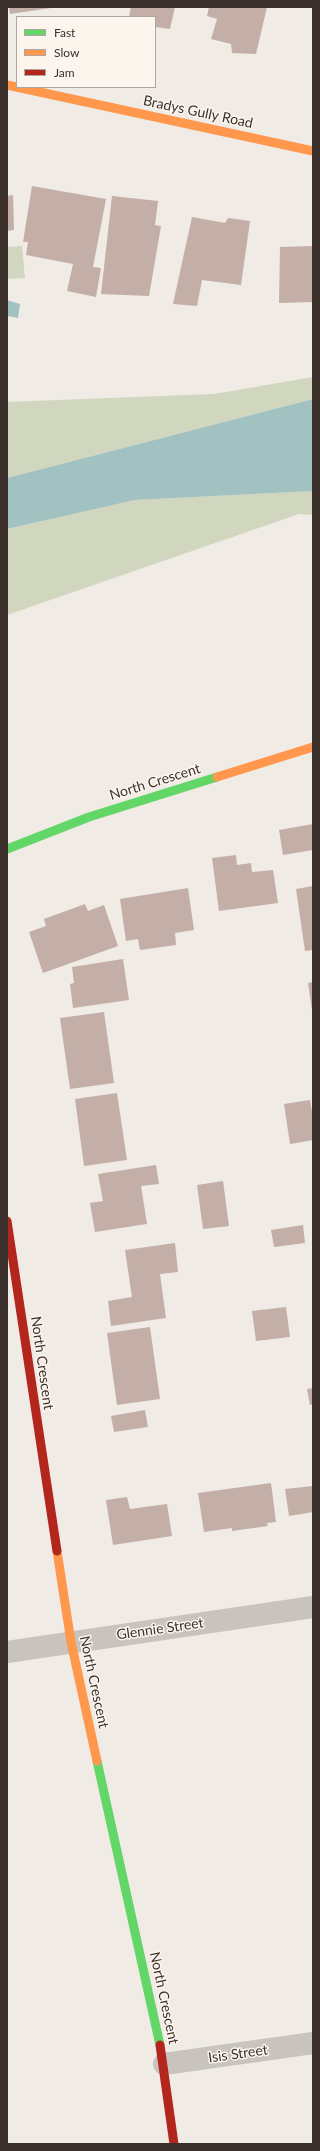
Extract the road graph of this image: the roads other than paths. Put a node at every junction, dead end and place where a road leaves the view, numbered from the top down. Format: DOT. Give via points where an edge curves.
graph roads {
  1 [pos="21,88"];
  2 [pos="313,150"];
  3 [pos="313,747"];
  4 [pos="7,849"];
  5 [pos="7,1227"];
  6 [pos="313,1607"];
  7 [pos="71,1642"];
  8 [pos="7,1652"];
  9 [pos="313,2043"];
  10 [pos="164,2064"];
  11 [pos="174,2144"];
  1 -- 2 [label="street, Bradys Gully Road"];
  3 -- 4 [label="street, North Crescent" via="89,817"];
  5 -- 7 [label="street, North Crescent"];
  6 -- 7 [label="street, Glennie Street"];
  7 -- 8 [label="street, Glennie Street"];
  7 -- 10 [label="street, North Crescent"];
  9 -- 10 [label="street, Isis Street"];
  10 -- 11 [label="street, North Crescent"];
}
